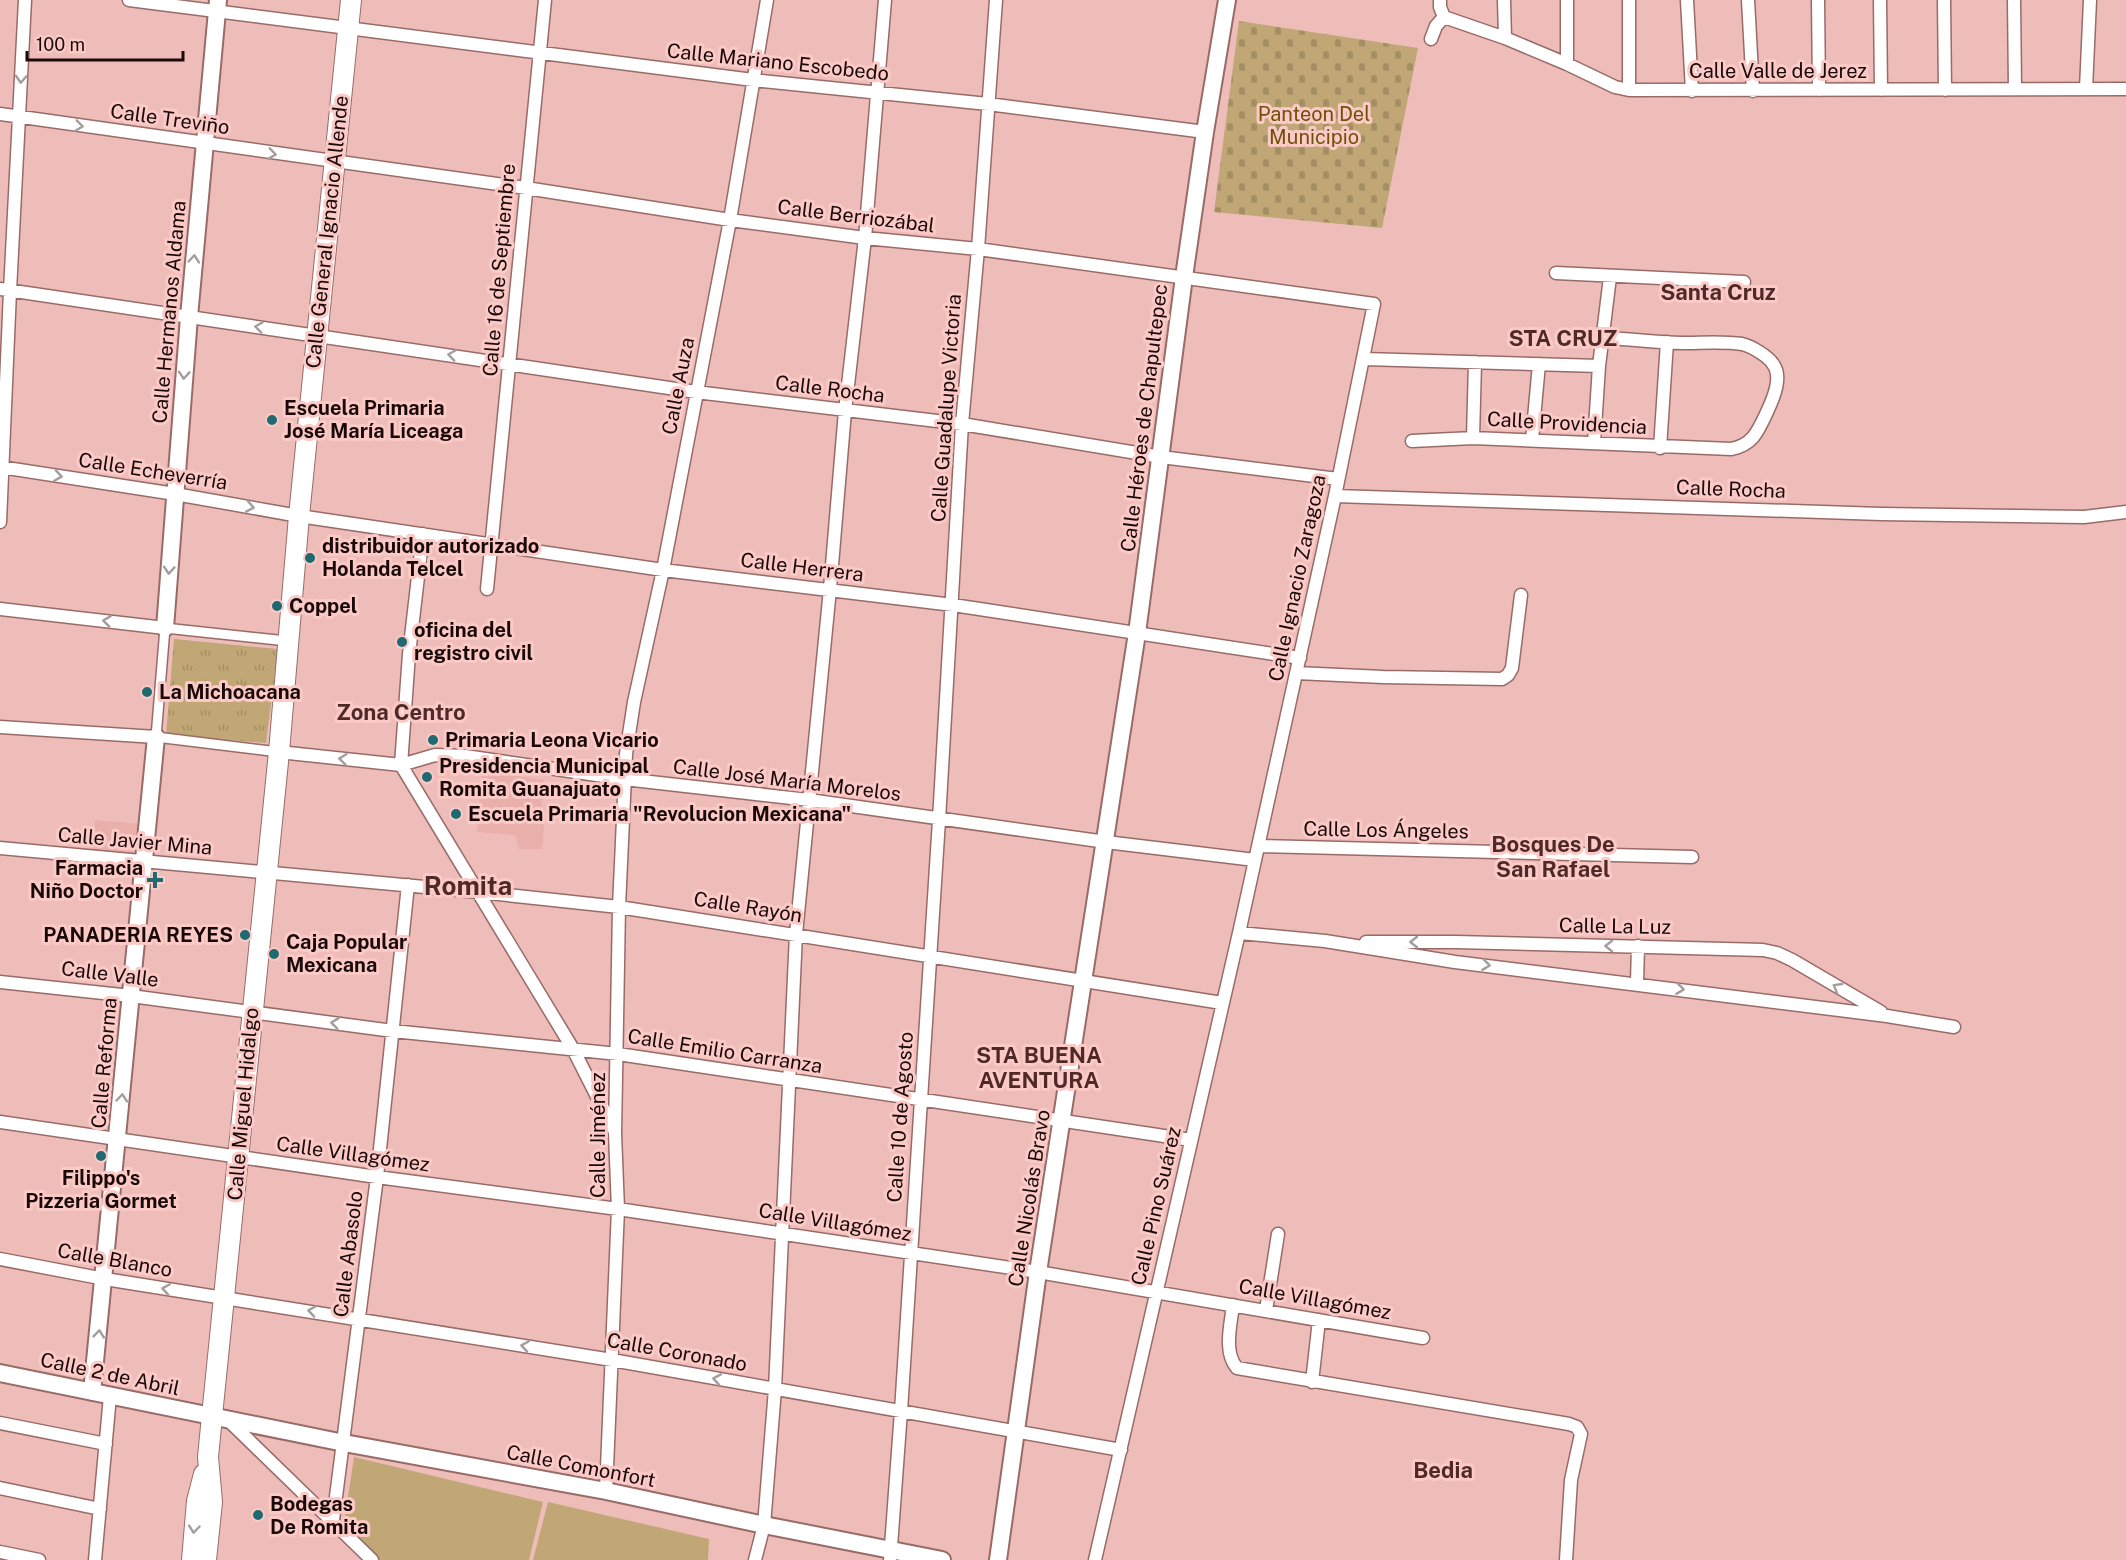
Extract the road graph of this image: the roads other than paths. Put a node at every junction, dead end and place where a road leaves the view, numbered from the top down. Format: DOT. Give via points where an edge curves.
graph roads {
  1 [pos="26,0"];
  2 [pos="129,0"];
  3 [pos="351,0"];
  4 [pos="545,0"];
  5 [pos="767,0"];
  6 [pos="885,0"];
  7 [pos="996,0"];
  8 [pos="1227,0"];
  9 [pos="1440,0"];
  10 [pos="1504,0"];
  11 [pos="1566,0"];
  12 [pos="1629,0"];
  13 [pos="1688,0"];
  14 [pos="1749,0"];
  15 [pos="1818,0"];
  16 [pos="1880,0"];
  17 [pos="1944,0"];
  18 [pos="2014,0"];
  19 [pos="2090,0"];
  20 [pos="217,6"];
  21 [pos="1444,17"];
  22 [pos="348,28"];
  23 [pos="1505,38"];
  24 [pos="1431,39"];
  25 [pos="540,53"];
  26 [pos="1567,64"];
  27 [pos="753,80"];
  28 [pos="2015,89"];
  29 [pos="2086,89"];
  30 [pos="2126,89"];
  31 [pos="1629,90"];
  32 [pos="1819,90"];
  33 [pos="1881,90"];
  34 [pos="1945,90"];
  35 [pos="1692,91"];
  36 [pos="1753,91"];
  37 [pos="876,93"];
  38 [pos="988,104"];
  39 [pos="0,114"];
  40 [pos="20,117"];
  41 [pos="1205,132"];
  42 [pos="204,144"];
  43 [pos="334,162"];
  44 [pos="526,188"];
  45 [pos="730,220"];
  46 [pos="865,238"];
  47 [pos="978,249"];
  48 [pos="1557,273"];
  49 [pos="1184,277"];
  50 [pos="1610,277"];
  51 [pos="1744,282"];
  52 [pos="5,290"];
  53 [pos="1374,304"];
  54 [pos="189,317"];
  55 [pos="317,335"];
  56 [pos="1603,338"];
  57 [pos="1667,342"];
  58 [pos="1364,359"];
  59 [pos="1475,362"];
  60 [pos="510,364"];
  61 [pos="1539,364"];
  62 [pos="1599,366"];
  63 [pos="696,392"];
  64 [pos="845,411"];
  65 [pos="962,424"];
  66 [pos="1473,438"];
  67 [pos="1532,440"];
  68 [pos="1413,441"];
  69 [pos="1594,443"];
  70 [pos="1660,448"];
  71 [pos="1161,457"];
  72 [pos="1,467"];
  73 [pos="1338,479"];
  74 [pos="175,494"];
  75 [pos="1335,496"];
  76 [pos="2126,513"];
  77 [pos="299,516"];
  78 [pos="0,522"];
  79 [pos="423,534"];
  80 [pos="490,544"];
  81 [pos="663,570"];
  82 [pos="487,589"];
  83 [pos="830,589"];
  84 [pos="1521,596"];
  85 [pos="953,605"];
  86 [pos="0,609"];
  87 [pos="165,628"];
  88 [pos="1137,633"];
  89 [pos="287,641"];
  90 [pos="1300,658"];
  91 [pos="1296,673"];
  92 [pos="0,727"];
  93 [pos="156,737"];
  94 [pos="279,752"];
  95 [pos="402,765"];
  96 [pos="624,779"];
  97 [pos="808,800"];
  98 [pos="939,820"];
  99 [pos="1106,842"];
  100 [pos="1258,846"];
  101 [pos="0,848"];
  102 [pos="1692,857"];
  103 [pos="1255,860"];
  104 [pos="145,862"];
  105 [pos="266,873"];
  106 [pos="408,885"];
  107 [pos="479,892"];
  108 [pos="619,908"];
  109 [pos="1239,933"];
  110 [pos="796,934"];
  111 [pos="1325,942"];
  112 [pos="1456,942"];
  113 [pos="1638,946"];
  114 [pos="930,956"];
  115 [pos="1455,962"];
  116 [pos="1084,980"];
  117 [pos="0,981"];
  118 [pos="1637,983"];
  119 [pos="131,996"];
  120 [pos="1222,1003"];
  121 [pos="251,1012"];
  122 [pos="1887,1016"];
  123 [pos="1954,1027"];
  124 [pos="393,1031"];
  125 [pos="573,1049"];
  126 [pos="618,1054"];
  127 [pos="789,1081"];
  128 [pos="920,1100"];
  129 [pos="0,1122"];
  130 [pos="1061,1122"];
  131 [pos="615,1134"];
  132 [pos="118,1139"];
  133 [pos="1191,1140"];
  134 [pos="238,1157"];
  135 [pos="377,1177"];
  136 [pos="618,1209"];
  137 [pos="783,1234"];
  138 [pos="1278,1234"];
  139 [pos="911,1253"];
  140 [pos="0,1259"];
  141 [pos="1038,1272"];
  142 [pos="105,1279"];
  143 [pos="1157,1292"];
  144 [pos="224,1298"];
  145 [pos="1233,1305"];
  146 [pos="1266,1310"];
  147 [pos="359,1319"];
  148 [pos="1319,1320"];
  149 [pos="1423,1338"];
  150 [pos="612,1360"];
  151 [pos="0,1373"];
  152 [pos="1312,1382"];
  153 [pos="775,1389"];
  154 [pos="92,1392"];
  155 [pos="110,1396"];
  156 [pos="902,1411"];
  157 [pos="220,1418"];
  158 [pos="0,1423"];
  159 [pos="1015,1431"];
  160 [pos="345,1443"];
  161 [pos="106,1444"];
  162 [pos="1121,1450"];
  163 [pos="208,1457"];
  164 [pos="0,1488"];
  165 [pos="606,1491"];
  166 [pos="100,1509"];
  167 [pos="333,1521"];
  168 [pos="764,1526"];
  169 [pos="0,1552"];
  170 [pos="890,1555"];
  171 [pos="39,1560"];
  172 [pos="95,1560"];
  173 [pos="192,1560"];
  174 [pos="206,1560"];
  175 [pos="372,1560"];
  176 [pos="755,1560"];
  177 [pos="942,1560"];
  178 [pos="998,1560"];
  179 [pos="1095,1560"];
  180 [pos="1566,1560"];
  1 -- 40 [label="street, one-way"];
  2 -- 20 [label="street, Calle Mariano Escobedo"];
  3 -- 22 [label="main road, Calle General Ignacio Allende"];
  4 -- 25 [label="street, Calle 16 de Septiembre"];
  5 -- 27 [label="street, Calle Auza"];
  6 -- 37 [label="street"];
  7 -- 38 [label="street, Calle Guadalupe Victoria"];
  8 -- 41 [label="street, Calle Héroes de Chapultepec"];
  9 -- 21 [label="street"];
  10 -- 23 [label="street"];
  11 -- 26 [label="street"];
  12 -- 31 [label="street"];
  13 -- 35 [label="street"];
  14 -- 36 [label="street"];
  15 -- 32 [label="street"];
  16 -- 33 [label="street"];
  17 -- 34 [label="street"];
  18 -- 28 [label="street"];
  19 -- 29 [label="street"];
  20 -- 22 [label="street, Calle Mariano Escobedo"];
  20 -- 42 [label="street, Calle Hermanos Aldama"];
  21 -- 23 [label="street, Calle Valle de Jerez"];
  21 -- 24 [label="street"];
  22 -- 25 [label="street, Calle Mariano Escobedo"];
  22 -- 43 [label="main road, Calle General Ignacio Allende"];
  23 -- 26 [label="street, Calle Valle de Jerez"];
  25 -- 27 [label="street, Calle Mariano Escobedo"];
  25 -- 44 [label="street, Calle 16 de Septiembre"];
  26 -- 31 [label="street, Calle Valle de Jerez"];
  27 -- 37 [label="street, Calle Mariano Escobedo"];
  27 -- 45 [label="street, Calle Auza"];
  28 -- 29 [label="street, Calle Valle de Jerez"];
  28 -- 34 [label="street, Calle Valle de Jerez"];
  29 -- 30 [label="street, Calle Valle de Jerez"];
  31 -- 35 [label="street, Calle Valle de Jerez"];
  32 -- 33 [label="street, Calle Valle de Jerez"];
  32 -- 36 [label="street, Calle Valle de Jerez"];
  33 -- 34 [label="street, Calle Valle de Jerez"];
  35 -- 36 [label="street, Calle Valle de Jerez"];
  37 -- 38 [label="street, Calle Mariano Escobedo"];
  37 -- 46 [label="street"];
  38 -- 41 [label="street, Calle Mariano Escobedo"];
  38 -- 47 [label="street, Calle Guadalupe Victoria"];
  39 -- 40 [label="street, Calle Treviño"];
  40 -- 42 [label="street, Calle Treviño, one-way"];
  40 -- 52 [label="street"];
  41 -- 49 [label="street, Calle Héroes de Chapultepec"];
  42 -- 43 [label="street, Calle Treviño, one-way"];
  54 -- 42 [label="street, Calle Hermanos Aldama, one-way"];
  43 -- 44 [label="street, Calle Berriozábal"];
  43 -- 55 [label="main road, Calle General Ignacio Allende"];
  44 -- 45 [label="street, Calle Berriozábal"];
  44 -- 60 [label="street, Calle 16 de Septiembre"];
  45 -- 46 [label="street, Calle Berriozábal"];
  45 -- 63 [label="street, Calle Auza"];
  46 -- 47 [label="street, Calle Berriozábal"];
  46 -- 64 [label="street"];
  47 -- 49 [label="street, Calle Berriozábal"];
  47 -- 65 [label="street, Calle Guadalupe Victoria"];
  48 -- 50 [label="street"];
  49 -- 53 [label="street, Calle Berriozábal"];
  49 -- 71 [label="street, Calle Héroes de Chapultepec"];
  50 -- 51 [label="street"];
  50 -- 56 [label="street"];
  52 -- 54 [label="street, Calle Rocha"];
  52 -- 72 [label="street"];
  53 -- 58 [label="street, Calle Ignacio Zaragoza"];
  55 -- 54 [label="street, Calle Rocha, one-way"];
  54 -- 74 [label="street, Calle Hermanos Aldama, one-way"];
  60 -- 55 [label="street, Calle Rocha, one-way"];
  55 -- 77 [label="main road, Calle General Ignacio Allende"];
  56 -- 57 [label="street"];
  56 -- 62 [label="street"];
  57 -- 70 [label="street"];
  57 -- 70 [label="street, Calle Providencia" via="1744,345 1772,363 1776,370 1775,391 1758,433 1742,447"];
  58 -- 59 [label="street"];
  58 -- 73 [label="street, Calle Ignacio Zaragoza"];
  59 -- 61 [label="street"];
  59 -- 66 [label="street"];
  60 -- 63 [label="street, Calle Rocha"];
  60 -- 80 [label="street, Calle 16 de Septiembre"];
  61 -- 62 [label="street"];
  61 -- 67 [label="street"];
  62 -- 69 [label="street"];
  63 -- 64 [label="street, Calle Rocha"];
  63 -- 81 [label="street, Calle Auza"];
  64 -- 65 [label="street, Calle Rocha"];
  64 -- 83 [label="street"];
  65 -- 71 [label="street, Calle Rocha"];
  65 -- 85 [label="street, Calle Guadalupe Victoria"];
  66 -- 67 [label="street, Calle Providencia"];
  66 -- 68 [label="street, Calle Providencia"];
  67 -- 69 [label="street, Calle Providencia"];
  69 -- 70 [label="street, Calle Providencia"];
  71 -- 73 [label="street, Calle Rocha"];
  71 -- 88 [label="street, Calle Héroes de Chapultepec"];
  72 -- 74 [label="street, Calle Echeverría, one-way"];
  72 -- 78 [label="street"];
  73 -- 75 [label="street, Calle Ignacio Zaragoza"];
  74 -- 77 [label="street, Calle Echeverría, one-way"];
  74 -- 87 [label="street, Calle Hermanos Aldama, one-way"];
  75 -- 76 [label="street, Calle Rocha" via="1893,514 2084,517"];
  75 -- 90 [label="street, Calle Ignacio Zaragoza"];
  77 -- 79 [label="street, Calle Herrera"];
  77 -- 89 [label="main road, Calle General Ignacio Allende"];
  79 -- 80 [label="street, Calle Herrera"];
  79 -- 95 [label="street" via="409,654"];
  80 -- 81 [label="street, Calle Herrera"];
  80 -- 82 [label="street, Calle 16 de Septiembre"];
  81 -- 83 [label="street, Calle Herrera"];
  81 -- 96 [label="street, Calle Auza" via="634,702"];
  83 -- 85 [label="street, Calle Herrera"];
  83 -- 97 [label="street"];
  84 -- 91 [label="street" via="1512,668 1502,679"];
  85 -- 88 [label="street, Calle Herrera"];
  85 -- 98 [label="street, Calle Guadalupe Victoria"];
  87 -- 86 [label="street, one-way"];
  87 -- 89 [label="street"];
  87 -- 93 [label="street"];
  88 -- 90 [label="street, Calle Herrera"];
  88 -- 99 [label="street, Calle Héroes de Chapultepec"];
  89 -- 94 [label="main road, Calle General Ignacio Allende"];
  90 -- 91 [label="street, Calle Ignacio Zaragoza"];
  91 -- 100 [label="street, Calle Ignacio Zaragoza"];
  92 -- 93 [label="street"];
  93 -- 94 [label="street"];
  93 -- 104 [label="street, Calle Reforma"];
  95 -- 94 [label="street, Calle José María Morelos, one-way"];
  94 -- 105 [label="main road, Calle Miguel Hidalgo"];
  95 -- 96 [label="street, Calle José María Morelos" via="435,755 465,756"];
  95 -- 107 [label="street"];
  96 -- 97 [label="street, Calle José María Morelos"];
  96 -- 108 [label="street, Calle Jiménez"];
  97 -- 98 [label="street, Calle José María Morelos"];
  97 -- 110 [label="street"];
  98 -- 99 [label="street, Calle José María Morelos"];
  98 -- 114 [label="street, Calle 10 de Agosto"];
  99 -- 103 [label="street, Calle José María Morelos"];
  99 -- 116 [label="street, Calle Nicolás Bravo"];
  100 -- 102 [label="street, Calle Los Ángeles"];
  100 -- 103 [label="street, Calle Ignacio Zaragoza"];
  101 -- 104 [label="street, Calle Javier Mina"];
  103 -- 109 [label="street, Calle Pino Suárez"];
  104 -- 105 [label="street, Calle Javier Mina"];
  104 -- 119 [label="street, Calle Reforma"];
  105 -- 106 [label="street, Calle Rayón"];
  105 -- 121 [label="main road, Calle Miguel Hidalgo"];
  106 -- 107 [label="street, Calle Rayón"];
  106 -- 124 [label="street, Calle Abasolo"];
  107 -- 108 [label="street, Calle Rayón"];
  107 -- 125 [label="street"];
  108 -- 110 [label="street, Calle Rayón"];
  108 -- 126 [label="street, Calle Jiménez"];
  109 -- 111 [label="street, Calle La Luz"];
  109 -- 120 [label="street, Calle Pino Suárez"];
  110 -- 114 [label="street, Calle Rayón"];
  110 -- 127 [label="street"];
  112 -- 111 [label="street, Calle La Luz, one-way"];
  111 -- 115 [label="street, Calle La Luz"];
  113 -- 112 [label="street, Calle La Luz, one-way"];
  112 -- 115 [label="street"];
  113 -- 118 [label="street"];
  122 -- 113 [label="street, Calle La Luz, one-way" via="1777,953"];
  114 -- 116 [label="street, Calle Rayón"];
  114 -- 128 [label="street, Calle 10 de Agosto"];
  115 -- 118 [label="street, Calle La Luz, one-way"];
  116 -- 120 [label="street, Calle Rayón"];
  116 -- 130 [label="street, Calle Nicolás Bravo"];
  117 -- 119 [label="street, Calle Valle"];
  118 -- 122 [label="street, Calle La Luz, one-way"];
  119 -- 121 [label="street, Calle Valle"];
  132 -- 119 [label="street, Calle Reforma, one-way"];
  120 -- 133 [label="street, Calle Pino Suárez"];
  124 -- 121 [label="street, Calle Emilio Carranza, one-way"];
  121 -- 134 [label="main road, Calle Miguel Hidalgo"];
  122 -- 123 [label="street, Calle La Luz"];
  124 -- 125 [label="street, Calle Emilio Carranza"];
  124 -- 135 [label="street, Calle Abasolo"];
  125 -- 126 [label="street, Calle Emilio Carranza"];
  125 -- 131 [label="street"];
  126 -- 127 [label="street, Calle Emilio Carranza"];
  126 -- 131 [label="street, Calle Jiménez"];
  127 -- 128 [label="street, Calle Emilio Carranza"];
  127 -- 137 [label="street"];
  128 -- 130 [label="street, Calle Emilio Carranza"];
  128 -- 139 [label="street, Calle 10 de Agosto"];
  129 -- 132 [label="street, Calle Villagómez"];
  130 -- 133 [label="street, Calle Emilio Carranza"];
  130 -- 141 [label="street, Calle Nicolás Bravo"];
  131 -- 136 [label="street, Calle Jiménez"];
  132 -- 134 [label="street, Calle Villagómez"];
  132 -- 142 [label="street, Calle Reforma"];
  133 -- 143 [label="street, Calle Pino Suárez"];
  134 -- 135 [label="street, Calle Villagómez"];
  134 -- 144 [label="main road, Calle Miguel Hidalgo"];
  135 -- 136 [label="street, Calle Villagómez"];
  135 -- 147 [label="street, Calle Abasolo"];
  136 -- 137 [label="street, Calle Villagómez"];
  136 -- 150 [label="street, Calle Jiménez"];
  137 -- 139 [label="street, Calle Villagómez"];
  137 -- 153 [label="street"];
  138 -- 146 [label="street"];
  139 -- 141 [label="street, Calle Villagómez"];
  139 -- 156 [label="street, Calle 10 de Agosto"];
  140 -- 142 [label="street, Calle Blanco"];
  141 -- 143 [label="street, Calle Villagómez"];
  141 -- 159 [label="street, Calle Nicolás Bravo"];
  144 -- 142 [label="street, Calle Blanco, one-way"];
  154 -- 142 [label="street, Calle Reforma, one-way"];
  143 -- 145 [label="street, Calle Villagómez"];
  143 -- 162 [label="street, Calle Pino Suárez"];
  147 -- 144 [label="street, Calle Coronado, one-way"];
  144 -- 157 [label="main road, Calle Miguel Hidalgo"];
  145 -- 146 [label="street, Calle Villagómez"];
  145 -- 152 [label="street" via="1229,1349 1231,1362 1237,1368"];
  146 -- 148 [label="street, Calle Villagómez"];
  150 -- 147 [label="street, Calle Coronado, one-way"];
  147 -- 160 [label="street, Calle Abasolo"];
  148 -- 149 [label="street, Calle Villagómez"];
  148 -- 152 [label="street"];
  153 -- 150 [label="street, Calle Coronado, one-way"];
  150 -- 165 [label="street, Calle Jiménez"];
  151 -- 154 [label="street, Calle 2 de Abril"];
  152 -- 180 [label="street" via="1577,1428 1581,1434 1573,1467"];
  153 -- 156 [label="street, Calle Coronado"];
  153 -- 168 [label="street"];
  154 -- 155 [label="street, Calle 2 de Abril"];
  155 -- 157 [label="street, Calle 2 de Abril"];
  155 -- 161 [label="street"];
  156 -- 159 [label="street, Calle Coronado"];
  156 -- 170 [label="street, Calle 10 de Agosto"];
  157 -- 160 [label="street, Calle Comonfort"];
  157 -- 163 [label="main road, Calle Miguel Hidalgo"];
  157 -- 167 [label="street"];
  158 -- 161 [label="street"];
  159 -- 162 [label="street, Calle Coronado"];
  159 -- 178 [label="street, Calle Nicolás Bravo"];
  160 -- 165 [label="street, Calle Comonfort"];
  160 -- 167 [label="street, Calle Abasolo"];
  161 -- 166 [label="street"];
  162 -- 179 [label="street, Calle Pino Suárez"];
  163 -- 173 [label="main road, one-way" via="197,1501"];
  163 -- 174 [label="main road" via="212,1502"];
  164 -- 166 [label="street"];
  165 -- 168 [label="street, Calle Comonfort"];
  166 -- 172 [label="street"];
  167 -- 175 [label="street"];
  168 -- 170 [label="street, Calle Comonfort"];
  168 -- 176 [label="street"];
  169 -- 171 [label="street"];
  170 -- 177 [label="street, Calle Comonfort"];
}
